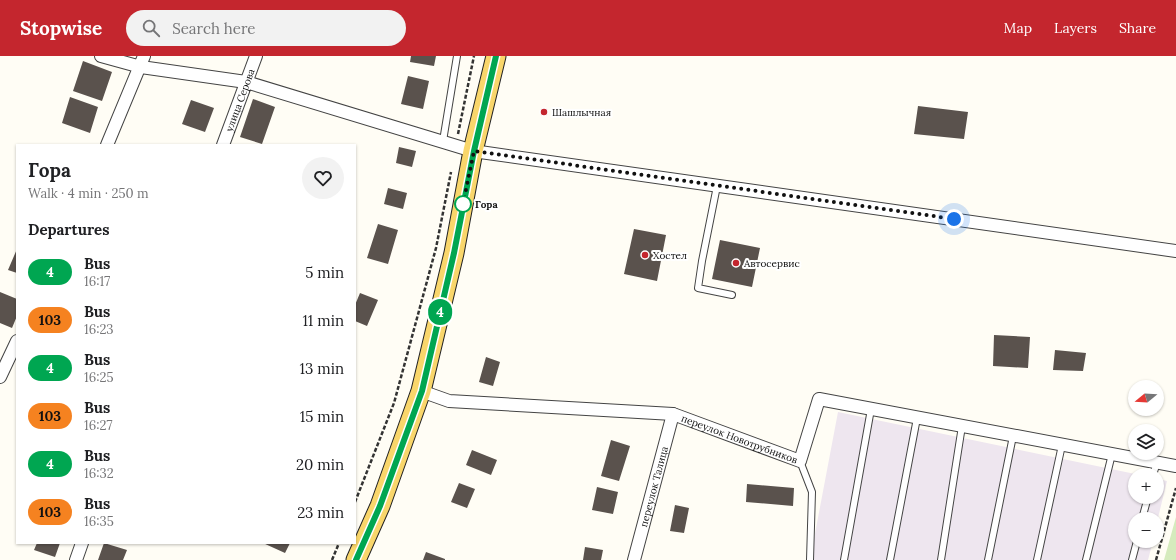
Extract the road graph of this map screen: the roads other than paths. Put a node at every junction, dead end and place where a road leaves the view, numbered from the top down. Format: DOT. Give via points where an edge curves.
graph roads {
  1 [pos="101,56"];
  2 [pos="256,56"];
  3 [pos="457,56"];
  4 [pos="496,56"];
  5 [pos="142,62"];
  6 [pos="246,82"];
  7 [pos="443,141"];
  8 [pos="106,144"];
  9 [pos="223,144"];
  10 [pos="465,148"];
  11 [pos="717,186"];
  12 [pos="1176,251"];
  13 [pos="732,295"];
  14 [pos="16,343"];
  15 [pos="0,377"];
  16 [pos="422,391"];
  17 [pos="872,409"];
  18 [pos="673,414"];
  19 [pos="917,418"];
  20 [pos="962,426"];
  21 [pos="1013,436"];
  22 [pos="1062,445"];
  23 [pos="1112,454"];
  24 [pos="800,461"];
  25 [pos="1157,462"];
  26 [pos="1176,466"];
  27 [pos="1156,468"];
  28 [pos="82,544"];
  29 [pos="1135,548"];
  30 [pos="76,560"];
  31 [pos="356,560"];
  32 [pos="634,560"];
  33 [pos="810,560"];
  34 [pos="844,560"];
  35 [pos="890,560"];
  36 [pos="941,560"];
  37 [pos="988,560"];
  38 [pos="1037,560"];
  39 [pos="1086,560"];
  40 [pos="1132,560"];
  1 -- 5 [label="street"];
  2 -- 6 [label="street, улица Серова"];
  3 -- 7 [label="lane"];
  4 -- 10 [label="main road"];
  5 -- 6 [label="street"];
  5 -- 8 [label="street"];
  6 -- 7 [label="street"];
  6 -- 9 [label="street, улица Серова"];
  7 -- 10 [label="street"];
  10 -- 11 [label="street"];
  10 -- 16 [label="main road" via="454,253"];
  11 -- 12 [label="street"];
  11 -- 13 [label="lane" via="698,288"];
  14 -- 15 [label="street"];
  16 -- 18 [label="street, переулок Новотрубников" via="449,400"];
  16 -- 31 [label="main road" via="380,506"];
  17 -- 19 [label="street, переулок Новотрубников"];
  17 -- 24 [label="street, переулок Новотрубников" via="819,399"];
  17 -- 34 [label="lane"];
  18 -- 24 [label="street, переулок Новотрубников"];
  18 -- 32 [label="street, переулок Талица"];
  19 -- 20 [label="street, переулок Новотрубников"];
  19 -- 35 [label="lane"];
  20 -- 21 [label="street, переулок Новотрубников"];
  20 -- 36 [label="lane"];
  21 -- 22 [label="street, переулок Новотрубников"];
  21 -- 37 [label="lane"];
  22 -- 23 [label="street, переулок Новотрубников"];
  22 -- 38 [label="lane"];
  23 -- 25 [label="street, переулок Новотрубников"];
  23 -- 39 [label="lane"];
  24 -- 33 [label="lane" via="812,492"];
  25 -- 26 [label="street, переулок Новотрубников"];
  25 -- 27 [label="lane"];
  28 -- 30 [label="street"];
  29 -- 40 [label="lane"];
}
